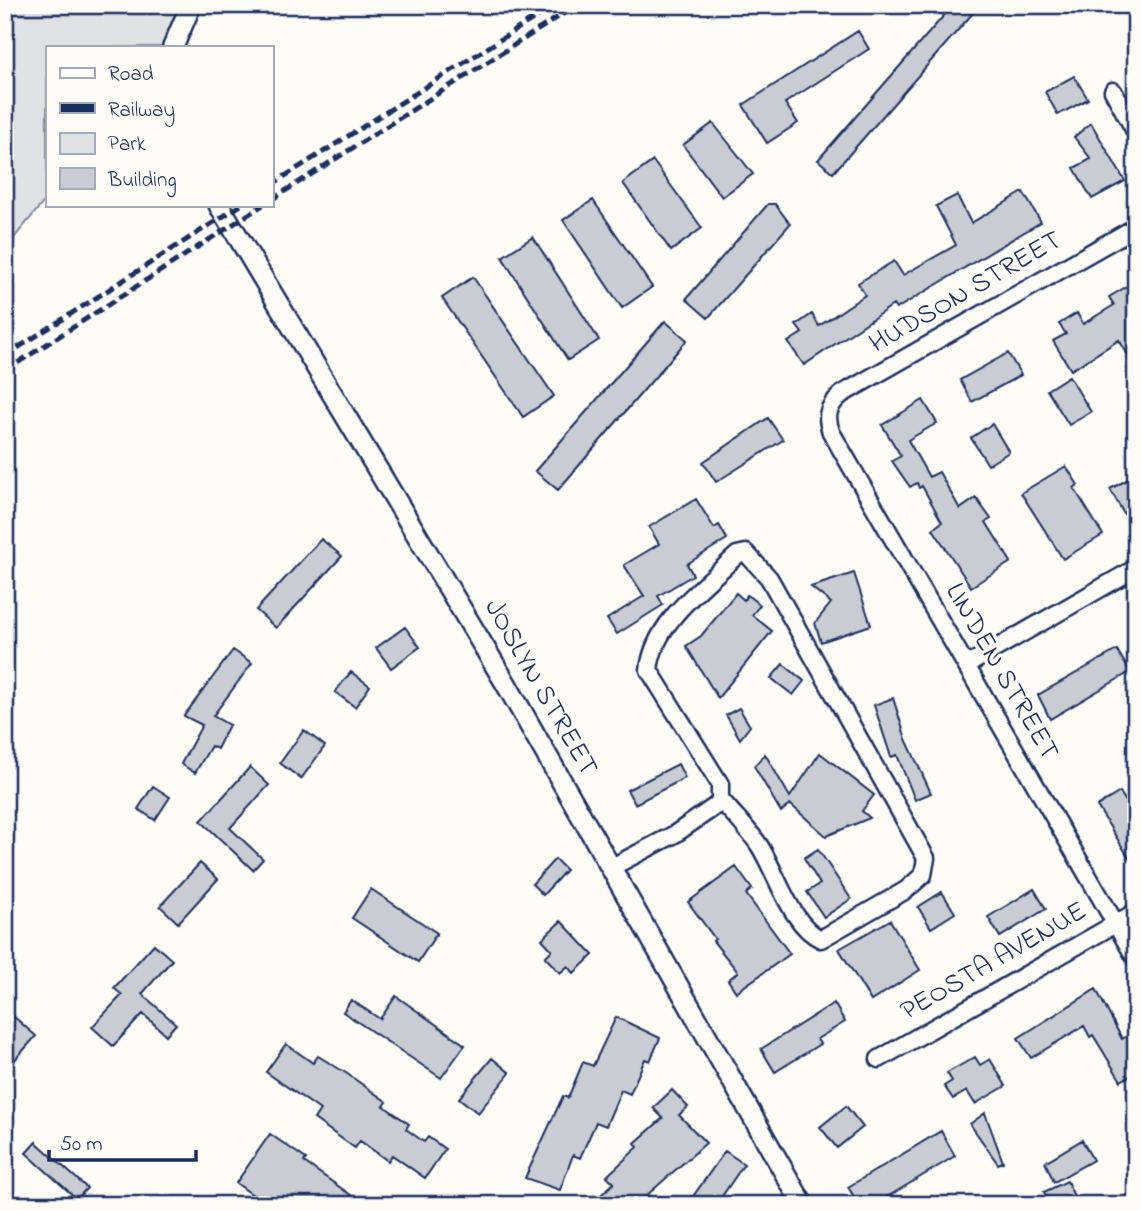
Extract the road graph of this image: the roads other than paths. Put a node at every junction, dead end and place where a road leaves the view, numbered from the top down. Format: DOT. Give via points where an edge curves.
graph roads {
  1 [pos="191,5"];
  2 [pos="173,46"];
  3 [pos="1113,91"];
  4 [pos="1136,133"];
  5 [pos="220,206"];
  6 [pos="1136,227"];
  7 [pos="828,410"];
  8 [pos="1136,568"];
  9 [pos="967,665"];
  10 [pos="720,799"];
  11 [pos="611,868"];
  12 [pos="1136,912"];
  13 [pos="1115,923"];
  14 [pos="1136,959"];
  15 [pos="879,1059"];
  16 [pos="803,1205"];
  1 -- 2 [label="street"];
  3 -- 4 [label="street"];
  5 -- 11 [label="street, JOSLYN STREET" via="416,530"];
  6 -- 7 [label="street, HUDSON STREET" via="842,394"];
  7 -- 9 [label="street, LINDEN STREET" via="831,432"];
  8 -- 9 [label="street"];
  9 -- 13 [label="street, LINDEN STREET"];
  10 -- 10 [label="street" via="720,784 649,670 651,651 667,624 737,555 746,553 769,578 854,727 926,858 923,875 906,890 821,939 796,918 758,843"];
  10 -- 11 [label="street" via="675,834"];
  11 -- 16 [label="street, JOSLYN STREET"];
  12 -- 13 [label="street, PEOSTA AVENUE"];
  13 -- 14 [label="street, LINDEN STREET"];
  13 -- 15 [label="street, PEOSTA AVENUE"];
}
